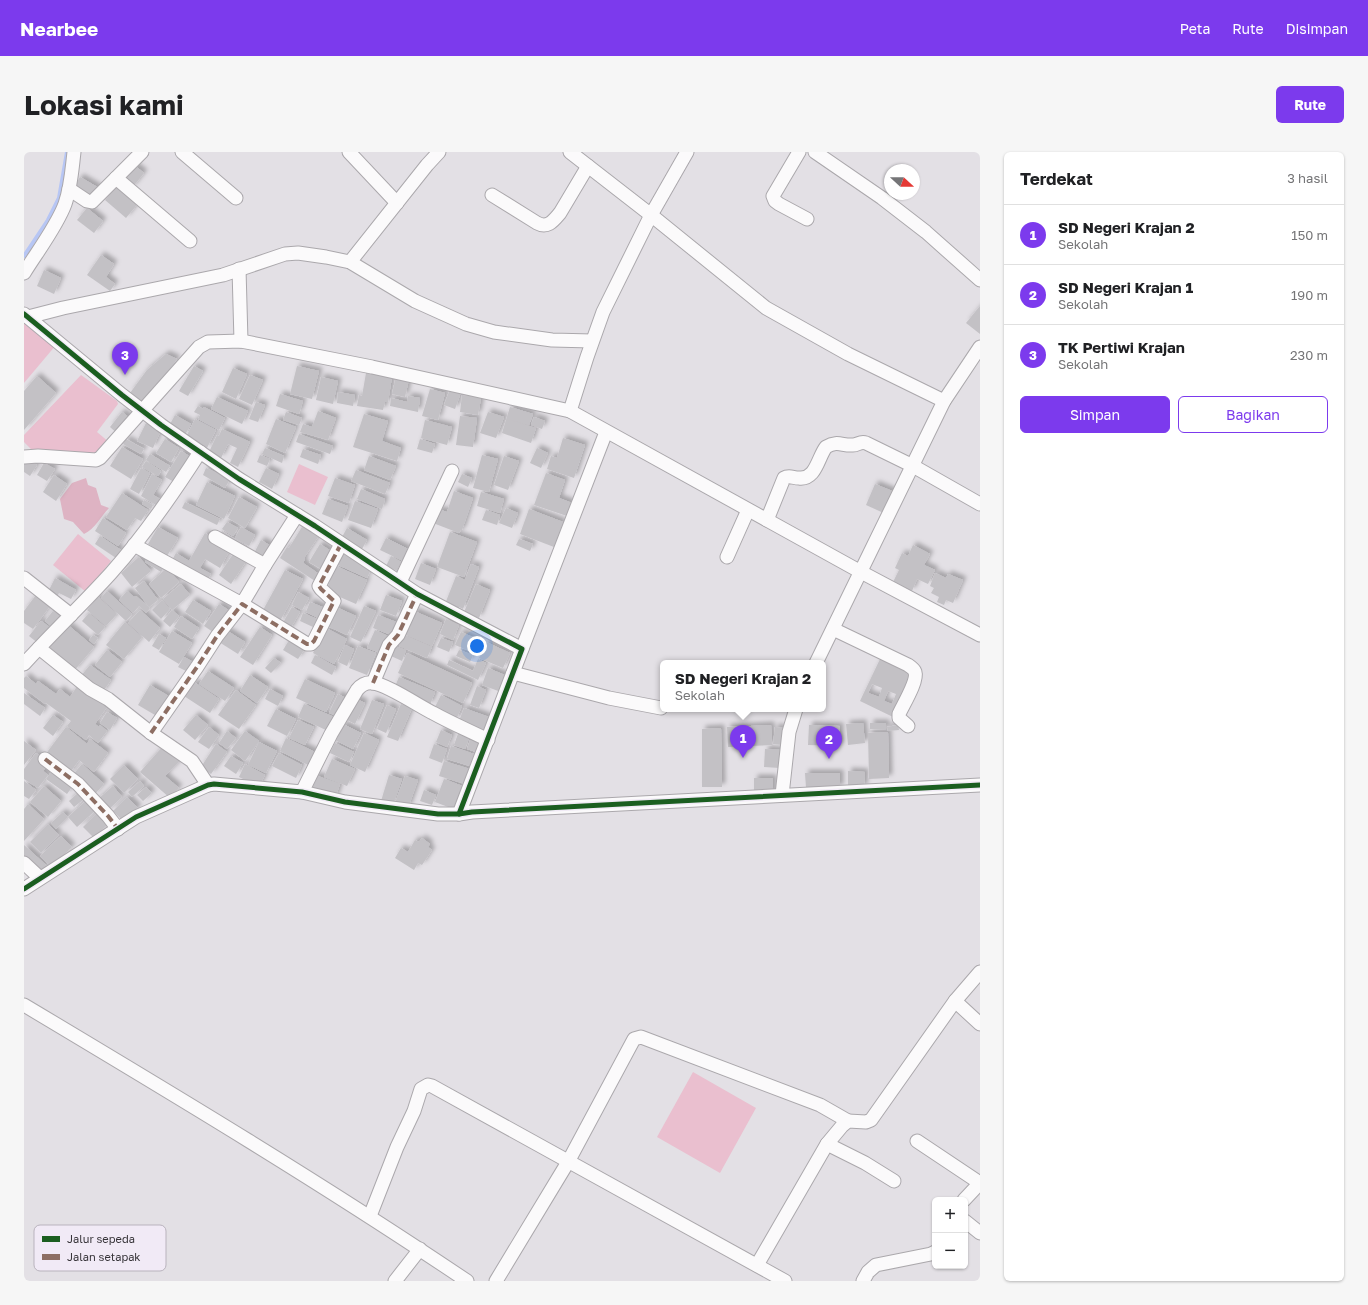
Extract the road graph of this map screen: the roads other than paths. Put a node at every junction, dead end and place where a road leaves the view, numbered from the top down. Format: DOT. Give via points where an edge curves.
graph roads {
  1 [pos="74,152"];
  2 [pos="142,152"];
  3 [pos="182,152"];
  4 [pos="349,152"];
  5 [pos="439,152"];
  6 [pos="570,152"];
  7 [pos="687,152"];
  8 [pos="798,152"];
  9 [pos="815,152"];
  10 [pos="585,159"];
  11 [pos="116,178"];
  12 [pos="69,189"];
  13 [pos="492,194"];
  14 [pos="236,198"];
  15 [pos="397,203"];
  16 [pos="651,215"];
  17 [pos="807,218"];
  18 [pos="190,241"];
  19 [pos="350,262"];
  20 [pos="239,269"];
  21 [pos="24,273"];
  22 [pos="980,280"];
  23 [pos="26,316"];
  24 [pos="241,341"];
  25 [pos="592,342"];
  26 [pos="980,347"];
  27 [pos="944,401"];
  28 [pos="142,410"];
  29 [pos="570,411"];
  30 [pos="606,432"];
  31 [pos="200,452"];
  32 [pos="24,457"];
  33 [pos="913,466"];
  34 [pos="452,471"];
  35 [pos="980,504"];
  36 [pos="748,510"];
  37 [pos="297,515"];
  38 [pos="767,520"];
  39 [pos="215,537"];
  40 [pos="341,544"];
  41 [pos="134,545"];
  42 [pos="728,557"];
  43 [pos="264,566"];
  44 [pos="861,572"];
  45 [pos="24,578"];
  46 [pos="400,582"];
  47 [pos="417,594"];
  48 [pos="242,604"];
  49 [pos="71,615"];
  50 [pos="833,629"];
  51 [pos="980,635"];
  52 [pos="39,648"];
  53 [pos="522,649"];
  54 [pos="818,660"];
  55 [pos="24,664"];
  56 [pos="513,674"];
  57 [pos="373,683"];
  58 [pos="660,708"];
  59 [pos="795,712"];
  60 [pos="908,726"];
  61 [pos="150,733"];
  62 [pos="488,740"];
  63 [pos="45,759"];
  64 [pos="208,785"];
  65 [pos="980,785"];
  66 [pos="302,792"];
  67 [pos="782,795"];
  68 [pos="458,814"];
  69 [pos="118,829"];
  70 [pos="24,863"];
  71 [pos="40,878"];
  72 [pos="24,889"];
  73 [pos="980,972"];
  74 [pos="955,1001"];
  75 [pos="24,1005"];
  76 [pos="980,1024"];
  77 [pos="848,1121"];
  78 [pos="917,1141"];
  79 [pos="827,1144"];
  80 [pos="568,1162"];
  81 [pos="894,1181"];
  82 [pos="980,1183"];
  83 [pos="967,1197"];
  84 [pos="370,1216"];
  85 [pos="968,1223"];
  86 [pos="980,1233"];
  87 [pos="420,1249"];
  88 [pos="932,1254"];
  89 [pos="757,1265"];
  90 [pos="395,1281"];
  91 [pos="467,1281"];
  92 [pos="496,1281"];
  93 [pos="785,1281"];
  94 [pos="863,1281"];
  1 -- 12 [label="street"];
  2 -- 11 [label="street"];
  3 -- 14 [label="street"];
  4 -- 15 [label="street"];
  5 -- 15 [label="street"];
  6 -- 10 [label="street"];
  7 -- 16 [label="street"];
  8 -- 17 [label="street" via="773,196 779,204"];
  9 -- 22 [label="street" via="926,232"];
  10 -- 13 [label="street" via="560,213 543,226"];
  10 -- 16 [label="street"];
  11 -- 12 [label="street" via="92,202"];
  11 -- 18 [label="street"];
  12 -- 21 [label="street" via="59,216"];
  15 -- 19 [label="street"];
  16 -- 25 [label="street" via="603,312"];
  16 -- 27 [label="street" via="766,308 848,354"];
  19 -- 20 [label="street" via="298,253 285,254"];
  19 -- 25 [label="street" via="415,301 466,324 494,332 552,340"];
  20 -- 23 [label="street" via="223,275"];
  20 -- 24 [label="street"];
  23 -- 28 [label="street"];
  24 -- 28 [label="street" via="208,342 201,345"];
  24 -- 29 [label="street" via="372,366"];
  25 -- 29 [label="street"];
  26 -- 27 [label="street"];
  27 -- 33 [label="street"];
  28 -- 31 [label="street"];
  28 -- 32 [label="street" via="96,460"];
  29 -- 30 [label="street"];
  30 -- 36 [label="street"];
  30 -- 53 [label="street"];
  31 -- 37 [label="street"];
  31 -- 41 [label="street"];
  33 -- 35 [label="street"];
  33 -- 38 [label="street" via="864,442 851,445 833,443 826,447 810,475 804,478 784,478"];
  33 -- 44 [label="street"];
  34 -- 46 [label="street"];
  36 -- 38 [label="street"];
  36 -- 42 [label="street"];
  37 -- 40 [label="street"];
  37 -- 43 [label="street"];
  38 -- 44 [label="street"];
  39 -- 43 [label="street"];
  40 -- 46 [label="street"];
  40 -- 48 [label="street" via="319,586 334,603 311,644"];
  41 -- 48 [label="street"];
  41 -- 49 [label="street"];
  43 -- 48 [label="street"];
  44 -- 50 [label="street"];
  44 -- 51 [label="street"];
  45 -- 49 [label="street"];
  46 -- 47 [label="street"];
  47 -- 53 [label="street"];
  47 -- 57 [label="street" via="398,635 389,645"];
  48 -- 61 [label="street"];
  49 -- 52 [label="street"];
  50 -- 54 [label="street"];
  50 -- 60 [label="street" via="914,670 914,681 899,714 899,718"];
  52 -- 55 [label="street"];
  52 -- 61 [label="street"];
  53 -- 56 [label="street"];
  56 -- 58 [label="street"];
  56 -- 62 [label="street"];
  57 -- 62 [label="street"];
  57 -- 66 [label="street" via="360,686 357,690 331,734"];
  59 -- 67 [label="street" via="789,732"];
  61 -- 64 [label="street" via="192,761"];
  62 -- 68 [label="street"];
  63 -- 69 [label="street" via="78,784"];
  64 -- 66 [label="street"];
  64 -- 69 [label="street" via="136,817"];
  65 -- 67 [label="street"];
  66 -- 68 [label="street" via="345,802 438,814"];
  67 -- 68 [label="street"];
  69 -- 71 [label="street"];
  70 -- 71 [label="street"];
  71 -- 72 [label="street"];
  73 -- 74 [label="street"];
  74 -- 76 [label="street"];
  74 -- 77 [label="street" via="871,1120"];
  75 -- 84 [label="street"];
  77 -- 79 [label="street"];
  77 -- 80 [label="street" via="820,1105 638,1037 632,1042"];
  78 -- 82 [label="street"];
  79 -- 81 [label="street"];
  79 -- 89 [label="street"];
  80 -- 84 [label="street" via="428,1085 421,1089"];
  80 -- 89 [label="street"];
  80 -- 92 [label="street"];
  82 -- 83 [label="street"];
  84 -- 87 [label="street"];
  85 -- 86 [label="street"];
  87 -- 90 [label="street"];
  87 -- 91 [label="street"];
  88 -- 94 [label="street" via="876,1265"];
  89 -- 93 [label="street"];
}
